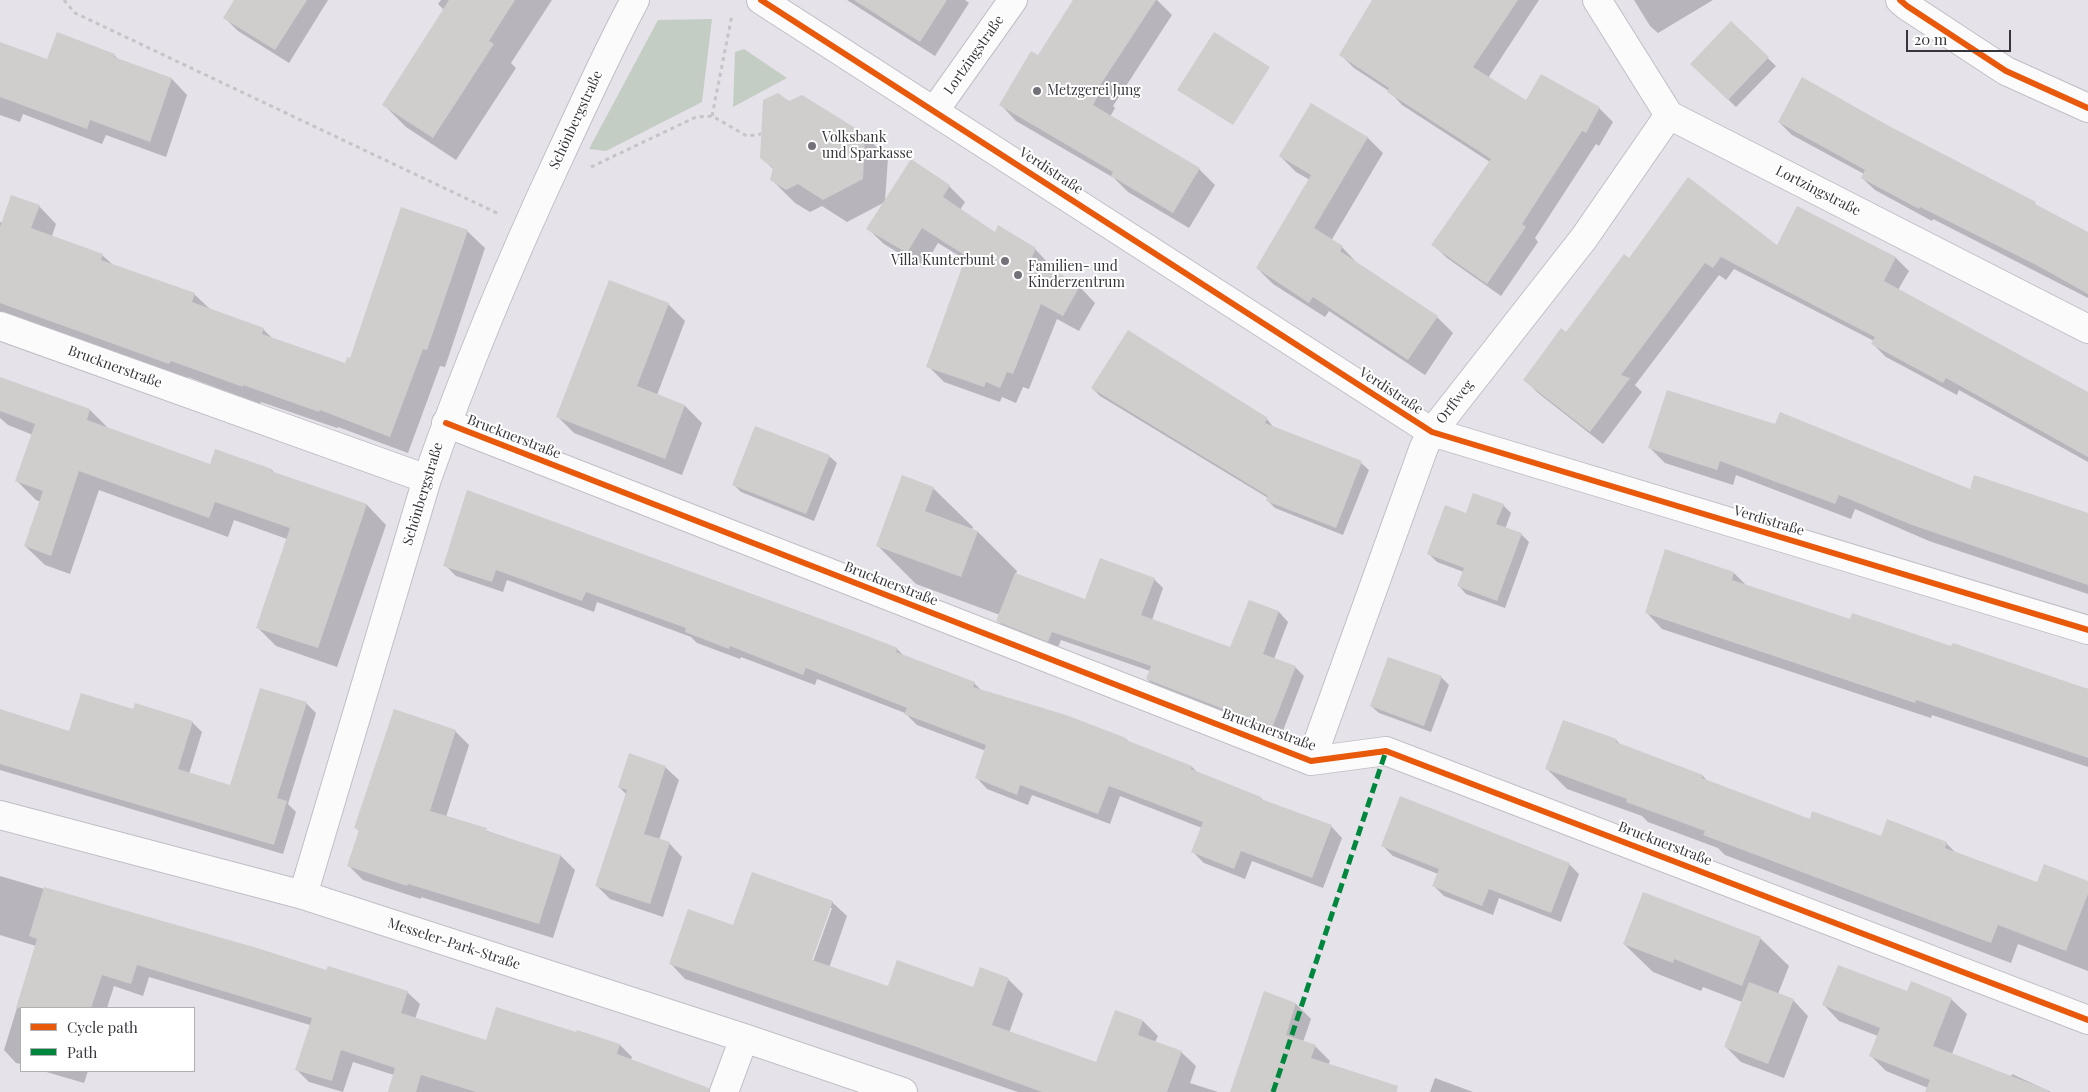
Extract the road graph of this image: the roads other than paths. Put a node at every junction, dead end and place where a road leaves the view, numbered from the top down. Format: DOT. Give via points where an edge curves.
graph roads {
  1 [pos="635,0"];
  2 [pos="761,0"];
  3 [pos="1013,0"];
  4 [pos="1597,0"];
  5 [pos="1904,3"];
  6 [pos="2088,108"];
  7 [pos="935,110"];
  8 [pos="1669,115"];
  9 [pos="0,326"];
  10 [pos="2088,329"];
  11 [pos="446,423"];
  12 [pos="1432,432"];
  13 [pos="427,479"];
  14 [pos="2088,630"];
  15 [pos="1312,761"];
  16 [pos="0,815"];
  17 [pos="303,895"];
  18 [pos="2088,1020"];
  19 [pos="744,1038"];
  20 [pos="724,1092"];
  21 [pos="903,1092"];
  1 -- 11 [label="street, Schönbergstraße" via="512,258"];
  2 -- 7 [label="street, Verdistraße"];
  3 -- 7 [label="street, Lortzingstraße"];
  4 -- 8 [label="street"];
  5 -- 6 [label="street" via="2006,70"];
  7 -- 12 [label="street, Verdistraße"];
  8 -- 10 [label="street, Lortzingstraße"];
  8 -- 12 [label="street, Orffweg" via="1584,238"];
  9 -- 13 [label="street, Brucknerstraße"];
  11 -- 13 [label="street, Schönbergstraße"];
  11 -- 15 [label="street, Brucknerstraße"];
  12 -- 14 [label="street, Verdistraße"];
  12 -- 15 [label="street, Orffweg"];
  13 -- 17 [label="street, Schönbergstraße"];
  15 -- 18 [label="street, Brucknerstraße" via="1386,751"];
  16 -- 17 [label="street, Messeler-Park-Straße"];
  17 -- 19 [label="street, Messeler-Park-Straße"];
  19 -- 20 [label="street"];
  19 -- 21 [label="street, Messeler-Park-Straße"];
}
